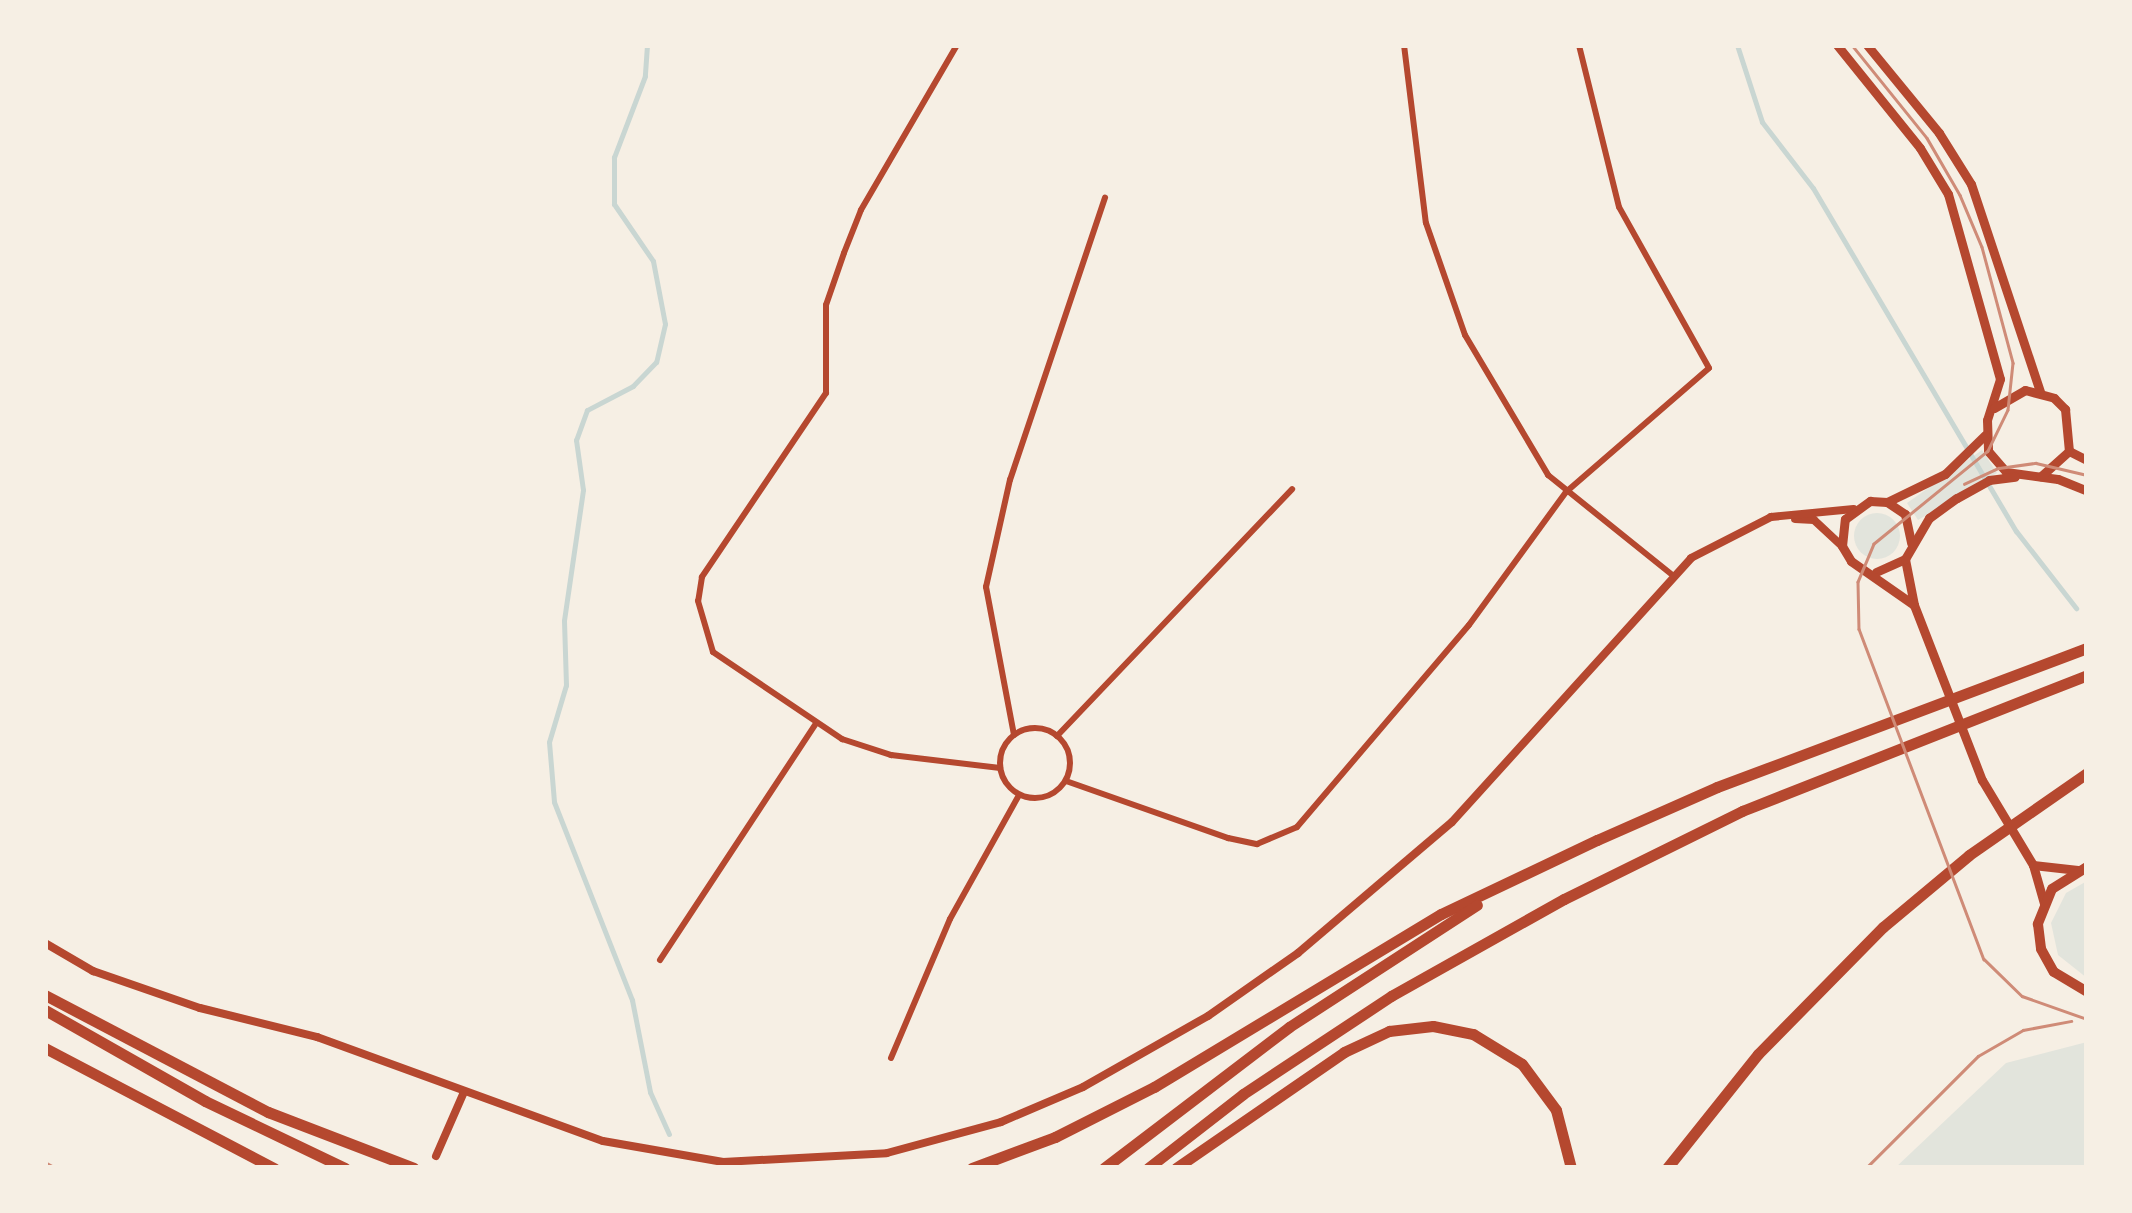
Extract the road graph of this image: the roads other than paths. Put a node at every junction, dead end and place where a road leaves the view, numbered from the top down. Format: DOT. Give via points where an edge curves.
graph roads {
  1 [pos="957,45"];
  2 [pos="1404,45"];
  3 [pos="1579,45"];
  4 [pos="1837,45"];
  5 [pos="1867,45"];
  6 [pos="1105,198"];
  7 [pos="2040,392"];
  8 [pos="1992,410"];
  9 [pos="1985,435"];
  10 [pos="2069,452"];
  11 [pos="2087,460"];
  12 [pos="2020,478"];
  13 [pos="2036,478"];
  14 [pos="1292,489"];
  15 [pos="2087,491"];
  16 [pos="1566,492"];
  17 [pos="1887,502"];
  18 [pos="1854,509"];
  19 [pos="1771,517"];
  20 [pos="1842,546"];
  21 [pos="1908,554"];
  22 [pos="1876,572"];
  23 [pos="1671,574"];
  24 [pos="1914,605"];
  25 [pos="2087,648"];
  26 [pos="2087,675"];
  27 [pos="816,723"];
  28 [pos="1014,735"];
  29 [pos="1057,736"];
  30 [pos="1000,768"];
  31 [pos="2087,772"];
  32 [pos="1066,781"];
  33 [pos="1018,794"];
  34 [pos="1545,865"];
  35 [pos="2033,866"];
  36 [pos="2082,868"];
  37 [pos="2044,903"];
  38 [pos="45,944"];
  39 [pos="660,960"];
  40 [pos="2087,992"];
  41 [pos="45,994"];
  42 [pos="45,1010"];
  43 [pos="45,1048"];
  44 [pos="890,1058"];
  45 [pos="464,1092"];
  46 [pos="436,1156"];
  47 [pos="274,1168"];
  48 [pos="345,1168"];
  49 [pos="414,1168"];
  50 [pos="972,1168"];
  51 [pos="1104,1168"];
  52 [pos="1148,1168"];
  53 [pos="1176,1168"];
  54 [pos="1571,1168"];
  55 [pos="1667,1168"];
  1 -- 27 [label="street" via="861,210 840,265 824,328 826,393 702,577 698,602 712,652"];
  2 -- 16 [label="street" via="1426,223 1440,277 1532,450"];
  3 -- 16 [label="street" via="1619,207 1709,368"];
  4 -- 8 [label="main road" via="1920,148 1948,194 1995,352 2000,379"];
  5 -- 7 [label="main road" via="1932,123 1971,184"];
  6 -- 28 [label="street" via="1010,480 986,586"];
  7 -- 8 [label="main road" via="2012,394"];
  7 -- 10 [label="main road" via="2054,398 2071,422"];
  8 -- 9 [label="main road"];
  9 -- 12 [label="main road" via="1998,468"];
  9 -- 17 [label="main road" via="1945,474"];
  10 -- 11 [label="main road"];
  10 -- 13 [label="main road"];
  12 -- 13 [label="main road"];
  12 -- 21 [label="main road" via="1989,480 1957,498 1929,518"];
  13 -- 15 [label="main road"];
  14 -- 29 [label="street"];
  16 -- 23 [label="street"];
  16 -- 32 [label="street" via="1480,612 1297,826 1256,844"];
  17 -- 18 [label="main road"];
  17 -- 21 [label="main road" via="1905,514"];
  18 -- 19 [label="street"];
  18 -- 20 [label="main road" via="1842,528"];
  19 -- 20 [label="street" via="1814,520"];
  19 -- 23 [label="street" via="1728,533"];
  20 -- 22 [label="main road" via="1851,562"];
  21 -- 22 [label="main road"];
  21 -- 24 [label="main road"];
  22 -- 24 [label="main road"];
  23 -- 45 [label="street" via="1452,822 1376,890 1208,1016 1082,1087 1001,1122 886,1152 723,1162 603,1141"];
  24 -- 35 [label="main road" via="1996,812"];
  25 -- 34 [label="highway" via="1717,788"];
  26 -- 52 [label="highway" via="1742,811 1577,892 1391,996"];
  27 -- 30 [label="street" via="842,740 892,755"];
  27 -- 39 [label="street"];
  28 -- 29 [label="street" via="1028,729"];
  28 -- 30 [label="street"];
  29 -- 32 [label="street" via="1070,757"];
  30 -- 33 [label="street"];
  31 -- 55 [label="highway" via="1969,854 1883,927 1758,1054"];
  32 -- 33 [label="street" via="1040,798"];
  33 -- 44 [label="street" via="950,919"];
  34 -- 50 [label="highway" via="1440,914 1154,1087 1054,1137"];
  34 -- 51 [label="highway" via="1288,1027"];
  35 -- 36 [label="main road"];
  35 -- 37 [label="main road"];
  36 -- 37 [label="main road"];
  37 -- 40 [label="main road" via="2039,937 2047,961 2064,981"];
  38 -- 45 [label="street" via="94,971 200,1008 317,1037"];
  41 -- 49 [label="highway" via="268,1112"];
  42 -- 48 [label="highway" via="205,1101"];
  43 -- 47 [label="highway"];
  45 -- 46 [label="street"];
  53 -- 54 [label="highway" via="1344,1052 1389,1031 1433,1026 1490,1042 1536,1078 1564,1129"];
}
